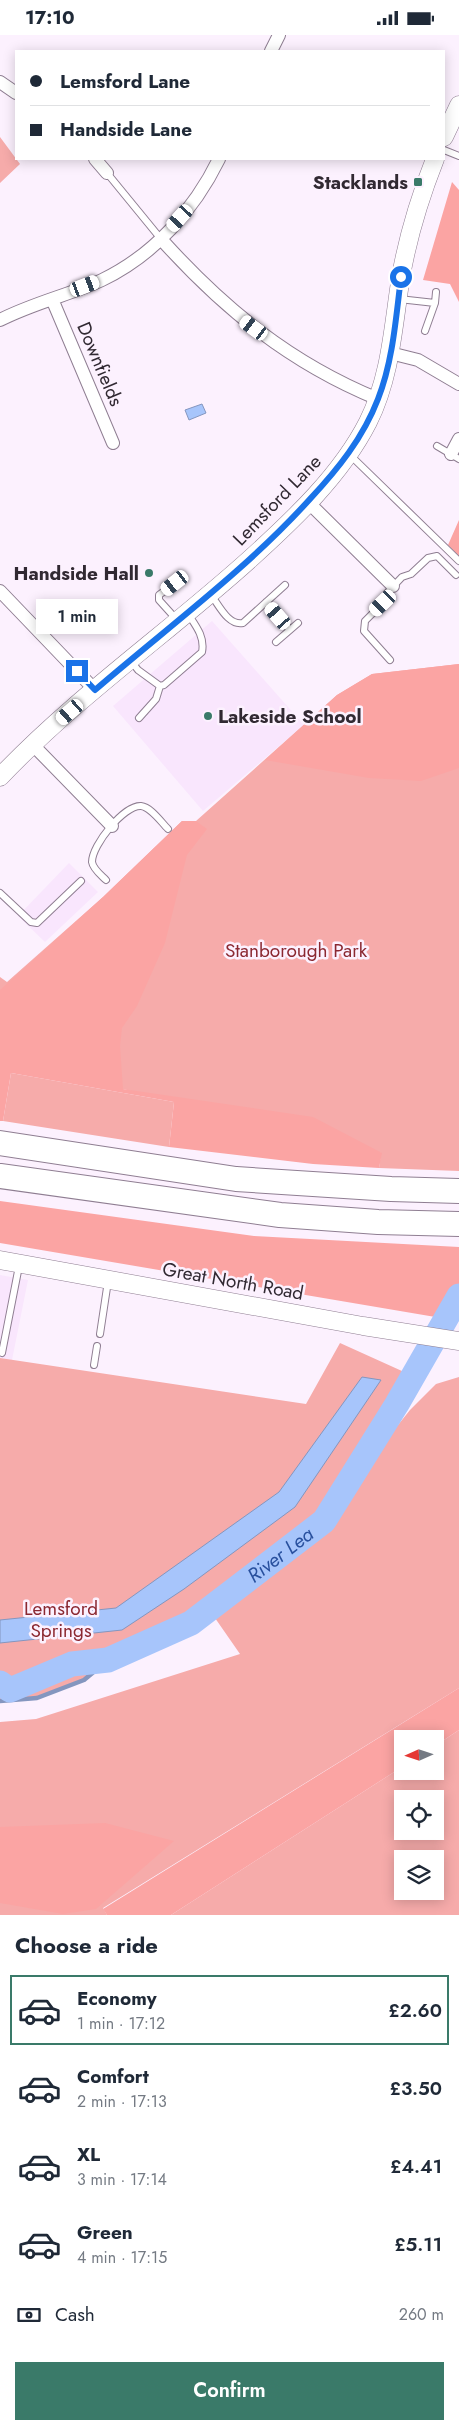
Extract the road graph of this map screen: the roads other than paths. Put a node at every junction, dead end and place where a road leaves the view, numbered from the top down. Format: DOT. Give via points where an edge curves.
graph roads {
  1 [pos="279,35"];
  2 [pos="272,50"];
  3 [pos="0,82"];
  4 [pos="15,92"];
  5 [pos="459,105"];
  6 [pos="445,135"];
  7 [pos="445,149"];
  8 [pos="459,156"];
  9 [pos="96,160"];
  10 [pos="218,160"];
  11 [pos="435,160"];
  12 [pos="107,173"];
  13 [pos="161,239"];
  14 [pos="436,292"];
  15 [pos="52,299"];
  16 [pos="398,299"];
  17 [pos="435,303"];
  18 [pos="0,320"];
  19 [pos="424,331"];
  20 [pos="390,353"];
  21 [pos="459,384"];
  22 [pos="378,399"];
  23 [pos="459,439"];
  24 [pos="113,443"];
  25 [pos="437,446"];
  26 [pos="349,454"];
  27 [pos="455,456"];
  28 [pos="308,502"];
  29 [pos="459,561"];
  30 [pos="456,575"];
  31 [pos="175,583"];
  32 [pos="285,585"];
  33 [pos="393,586"];
  34 [pos="0,591"];
  35 [pos="210,594"];
  36 [pos="266,602"];
  37 [pos="182,617"];
  38 [pos="298,623"];
  39 [pos="290,630"];
  40 [pos="276,642"];
  41 [pos="130,660"];
  42 [pos="390,660"];
  43 [pos="160,686"];
  44 [pos="95,690"];
  45 [pos="139,718"];
  46 [pos="32,744"];
  47 [pos="0,777"];
  48 [pos="112,826"];
  49 [pos="168,829"];
  50 [pos="106,880"];
  51 [pos="81,881"];
  52 [pos="0,893"];
  53 [pos="0,1143"];
  54 [pos="0,1176"];
  55 [pos="459,1191"];
  56 [pos="459,1223"];
  57 [pos="0,1260"];
  58 [pos="19,1264"];
  59 [pos="109,1280"];
  60 [pos="100,1334"];
  61 [pos="459,1341"];
  62 [pos="98,1346"];
  63 [pos="0,1353"];
  64 [pos="94,1365"];
  1 -- 2 [label="street"];
  3 -- 4 [label="street"];
  5 -- 6 [label="street"];
  7 -- 8 [label="lane"];
  9 -- 12 [label="street"];
  10 -- 13 [label="street" via="195,201"];
  11 -- 16 [label="street, Lemsford Lane" via="410,232"];
  12 -- 13 [label="lane"];
  13 -- 15 [label="street" via="129,265 102,280"];
  13 -- 22 [label="street" via="201,283 240,318 298,359"];
  14 -- 17 [label="lane"];
  15 -- 18 [label="street"];
  15 -- 24 [label="street, Downfields"];
  16 -- 17 [label="lane"];
  16 -- 20 [label="street, Lemsford Lane"];
  17 -- 19 [label="lane"];
  20 -- 21 [label="street" via="418,360"];
  20 -- 22 [label="street, Lemsford Lane"];
  22 -- 26 [label="street, Lemsford Lane"];
  23 -- 27 [label="street"];
  25 -- 27 [label="lane"];
  26 -- 28 [label="street, Lemsford Lane"];
  26 -- 29 [label="lane"];
  28 -- 33 [label="street"];
  28 -- 35 [label="street, Lemsford Lane"];
  30 -- 33 [label="lane" via="437,556 428,558"];
  31 -- 37 [label="lane" via="160,595 159,600"];
  32 -- 36 [label="lane"];
  33 -- 42 [label="lane" via="383,603 365,621 364,631"];
  34 -- 44 [label="street"];
  35 -- 36 [label="lane" via="237,624 243,623"];
  35 -- 37 [label="street, Lemsford Lane"];
  36 -- 39 [label="lane"];
  37 -- 41 [label="street, Lemsford Lane"];
  37 -- 43 [label="lane" via="200,632 204,647"];
  38 -- 39 [label="lane"];
  39 -- 40 [label="lane"];
  41 -- 43 [label="lane"];
  41 -- 44 [label="street, Lemsford Lane"];
  43 -- 45 [label="lane" via="156,699"];
  44 -- 46 [label="street, Lemsford Lane"];
  46 -- 47 [label="street, Lemsford Lane"];
  46 -- 48 [label="street"];
  48 -- 49 [label="lane" via="129,809 140,806 148,808"];
  48 -- 50 [label="lane" via="95,847 92,861"];
  51 -- 52 [label="lane" via="38,923 31,922"];
  53 -- 55 [label="highway" via="236,1179"];
  54 -- 56 [label="highway" via="280,1215 378,1222"];
  57 -- 58 [label="street, Great North Road"];
  58 -- 59 [label="street, Great North Road"];
  58 -- 63 [label="lane"];
  59 -- 60 [label="lane"];
  59 -- 61 [label="street, Great North Road"];
  62 -- 64 [label="lane"];
}
